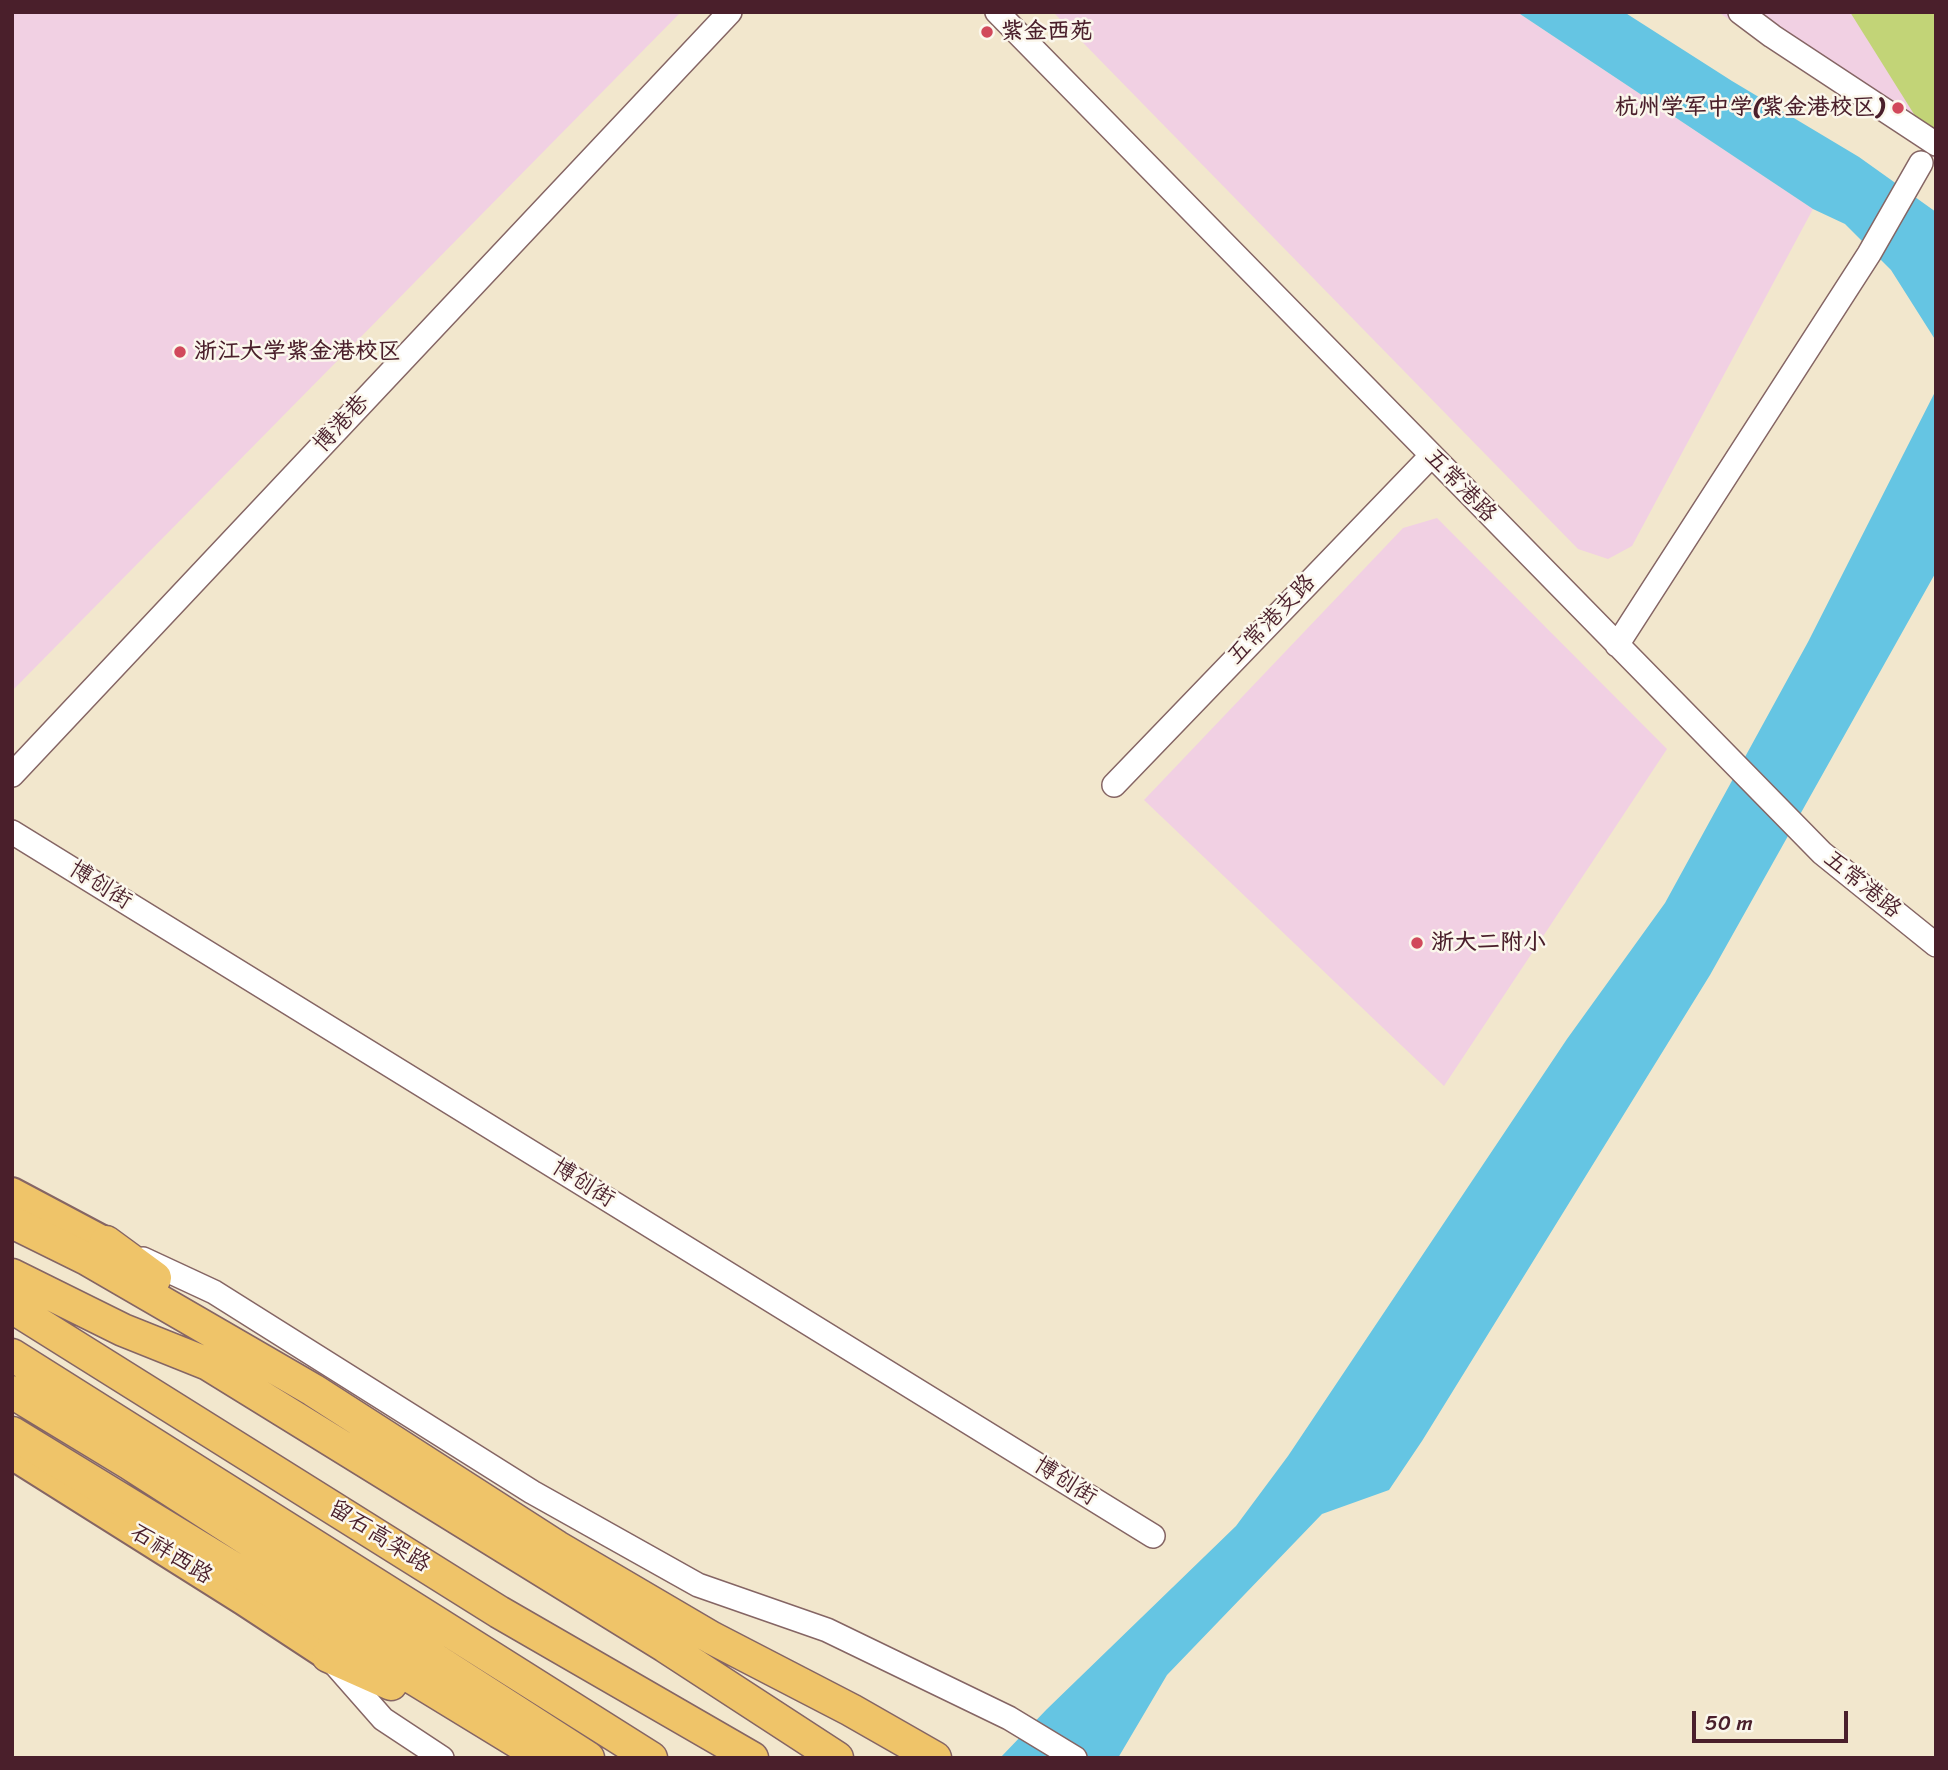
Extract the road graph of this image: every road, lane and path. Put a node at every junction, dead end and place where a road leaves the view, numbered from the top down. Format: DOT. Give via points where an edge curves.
graph roads {
  1 [pos="730,12"];
  2 [pos="997,12"];
  3 [pos="1740,12"];
  4 [pos="1936,144"];
  5 [pos="1921,163"];
  6 [pos="1431,456"];
  7 [pos="1617,645"];
  8 [pos="12,775"];
  9 [pos="1114,785"];
  10 [pos="12,832"];
  11 [pos="1936,945"];
  12 [pos="12,1192"];
  13 [pos="12,1222"];
  14 [pos="106,1242"];
  15 [pos="12,1275"];
  16 [pos="12,1307"];
  17 [pos="12,1354"];
  18 [pos="313,1390"];
  19 [pos="12,1392"];
  20 [pos="12,1433"];
  21 [pos="12,1455"];
  22 [pos="1153,1536"];
  23 [pos="328,1656"];
  24 [pos="499,1731"];
  25 [pos="442,1758"];
  26 [pos="544,1758"];
  27 [pos="588,1758"];
  28 [pos="651,1758"];
  29 [pos="752,1758"];
  30 [pos="837,1758"];
  31 [pos="935,1758"];
  32 [pos="1075,1758"];
  1 -- 8 [label="street, 博港巷"];
  2 -- 6 [label="street, 五常港路"];
  3 -- 4 [label="street"];
  5 -- 7 [label="street" via="1869,254"];
  6 -- 7 [label="street, 五常港路"];
  6 -- 9 [label="street, 五常港支路"];
  7 -- 11 [label="street, 五常港路" via="1822,853"];
  10 -- 22 [label="street, 博创街"];
  12 -- 14 [label="main road"];
  13 -- 18 [label="highway" via="87,1259"];
  14 -- 18 [label="highway"];
  14 -- 32 [label="street" via="214,1292 532,1492 698,1585 827,1630 1009,1717"];
  15 -- 30 [label="highway" via="123,1330 208,1364 654,1639"];
  16 -- 29 [label="highway, 留石高架路" via="499,1612"];
  17 -- 28 [label="highway, 留石高架路"];
  18 -- 31 [label="highway" via="557,1547 712,1639"];
  19 -- 27 [label="highway"];
  20 -- 24 [label="highway"];
  21 -- 23 [label="main road, 石祥西路"];
  23 -- 24 [label="highway"];
  23 -- 25 [label="street" via="383,1719"];
  24 -- 26 [label="highway"];
}
